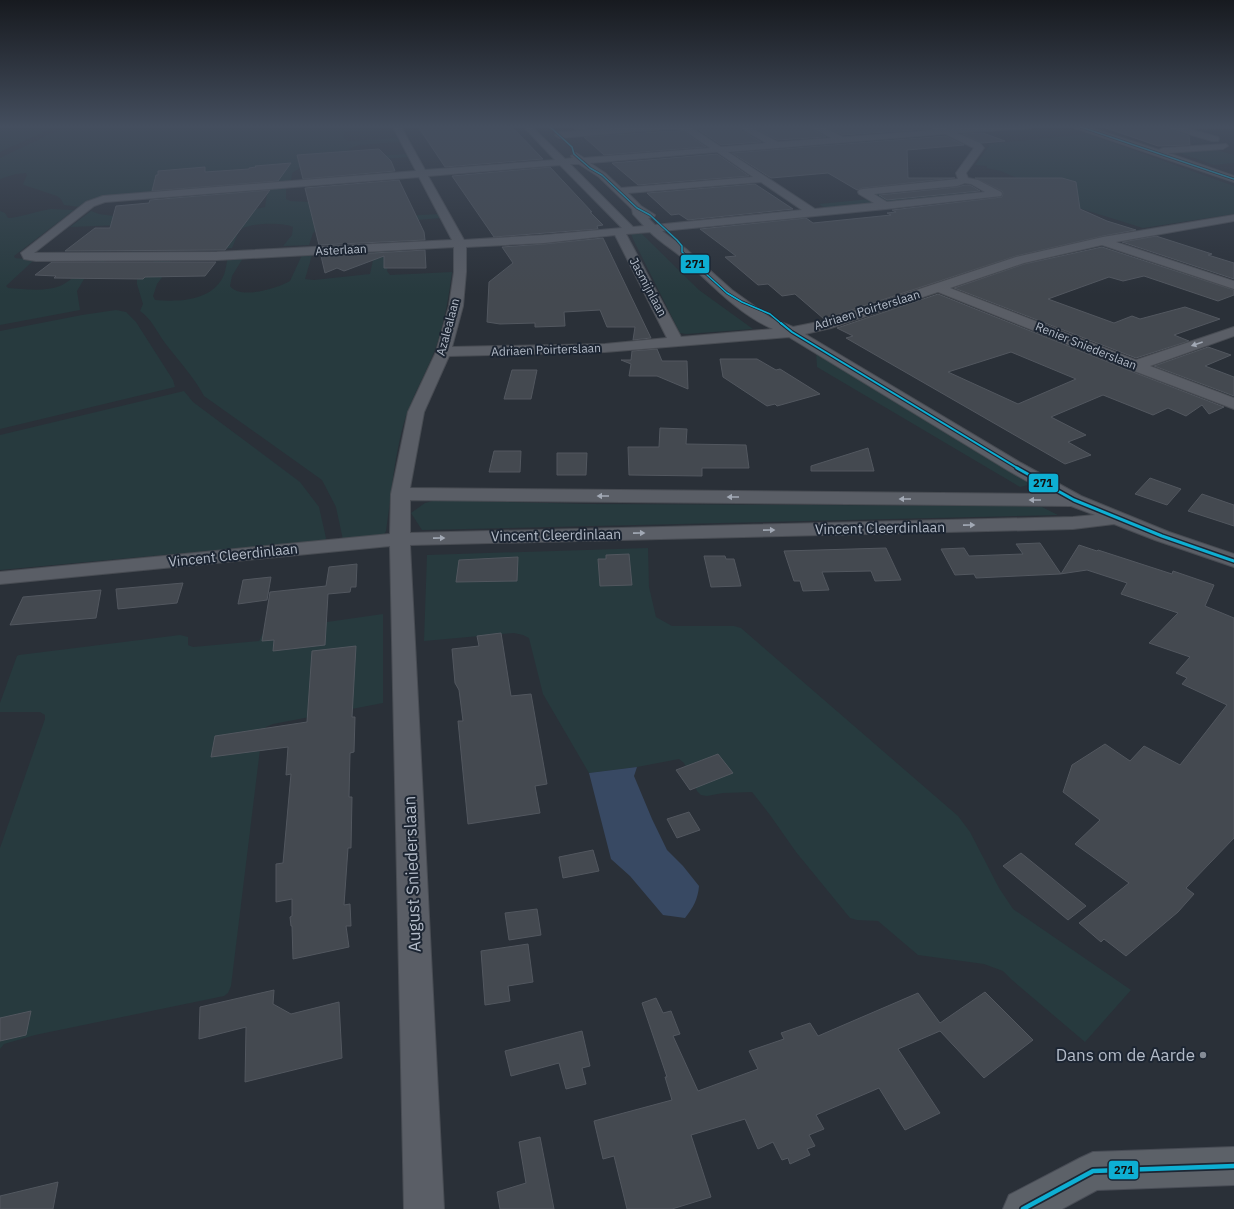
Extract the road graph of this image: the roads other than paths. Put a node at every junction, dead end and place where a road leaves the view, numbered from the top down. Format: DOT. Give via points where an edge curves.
graph roads {
  1 [pos="319,181"];
  2 [pos="427,181"];
  3 [pos="580,181"];
  4 [pos="609,181"];
  5 [pos="735,181"];
  6 [pos="768,181"];
  7 [pos="961,181"];
  8 [pos="971,181"];
  9 [pos="619,191"];
  10 [pos="886,206"];
  11 [pos="814,213"];
  12 [pos="1234,218"];
  13 [pos="658,228"];
  14 [pos="624,231"];
  15 [pos="1104,241"];
  16 [pos="460,244"];
  17 [pos="1234,272"];
  18 [pos="1213,278"];
  19 [pos="1234,285"];
  20 [pos="938,288"];
  21 [pos="1234,331"];
  22 [pos="792,332"];
  23 [pos="677,343"];
  24 [pos="443,352"];
  25 [pos="1134,366"];
  26 [pos="1234,404"];
  27 [pos="400,494"];
  28 [pos="1074,500"];
  29 [pos="1113,518"];
  30 [pos="400,539"];
  31 [pos="1234,561"];
  32 [pos="0,578"];
  33 [pos="1234,1166"];
  34 [pos="424,1209"];
  35 [pos="1023,1209"];
  1 -- 16 [label="street, Asterlaan" via="103,199 90,204 27,253 28,256 36,257 217,256"];
  2 -- 16 [label="street, Azalealaan"];
  3 -- 14 [label="street, Jasmijnlaan"];
  4 -- 9 [label="street"];
  5 -- 9 [label="street"];
  6 -- 11 [label="street"];
  7 -- 10 [label="street" via="863,192"];
  8 -- 10 [label="street, Asterlaan" via="997,194"];
  9 -- 13 [label="street" via="638,208 640,216"];
  10 -- 11 [label="street, Asterlaan"];
  11 -- 13 [label="street, Asterlaan"];
  12 -- 15 [label="street, Adriaen Poirterslaan"];
  13 -- 14 [label="street, Asterlaan"];
  13 -- 22 [label="street" via="667,242 682,252 727,293 766,321"];
  14 -- 16 [label="street, Asterlaan"];
  14 -- 23 [label="street, Jasmijnlaan"];
  15 -- 18 [label="street"];
  15 -- 20 [label="street, Adriaen Poirterslaan" via="1020,260"];
  16 -- 24 [label="street, Azalealaan" via="456,306"];
  17 -- 18 [label="street"];
  18 -- 19 [label="street"];
  20 -- 22 [label="street, Adriaen Poirterslaan" via="826,325"];
  20 -- 25 [label="street, Renier Sniederslaan"];
  21 -- 25 [label="street, one-way"];
  22 -- 23 [label="street, Adriaen Poirterslaan"];
  22 -- 28 [label="street"];
  23 -- 24 [label="street, Adriaen Poirterslaan" via="583,349"];
  24 -- 27 [label="street, Azalealaan" via="416,412"];
  25 -- 26 [label="street, Renier Sniederslaan"];
  28 -- 27 [label="street, Vincent Cleerdinlaan, one-way"];
  27 -- 30 [label="street, Azalealaan"];
  28 -- 29 [label="street"];
  30 -- 29 [label="street, Vincent Cleerdinlaan, one-way" via="1073,523"];
  29 -- 31 [label="street"];
  30 -- 32 [label="street, Vincent Cleerdinlaan"];
  30 -- 34 [label="street, August Sniederslaan"];
  33 -- 35 [label="main road" via="1093,1171"];
}
